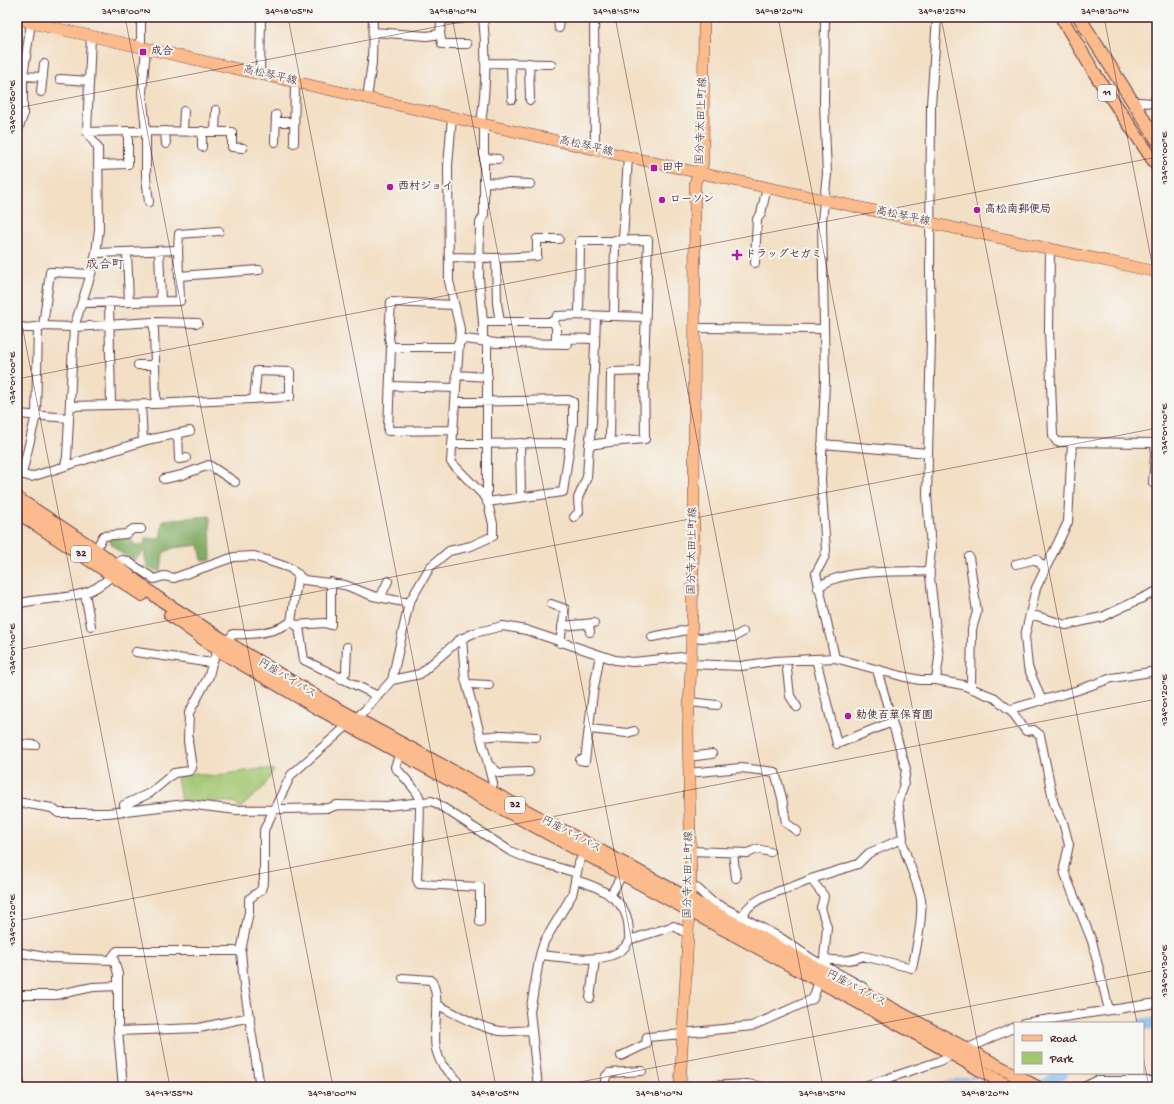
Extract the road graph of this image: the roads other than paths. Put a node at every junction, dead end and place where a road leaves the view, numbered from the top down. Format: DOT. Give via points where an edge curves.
graph roads {
  1 [pos="17,17"];
  2 [pos="141,17"];
  3 [pos="261,17"];
  4 [pos="374,17"];
  5 [pos="461,17"];
  6 [pos="483,17"];
  7 [pos="558,17"];
  8 [pos="594,17"];
  9 [pos="704,17"];
  10 [pos="825,17"];
  11 [pos="937,17"];
  12 [pos="1061,17"];
  13 [pos="1068,17"];
  14 [pos="1079,17"];
  15 [pos="1086,17"];
  16 [pos="31,23"];
  17 [pos="559,28"];
  18 [pos="373,32"];
  19 [pos="440,34"];
  20 [pos="91,36"];
  21 [pos="467,44"];
  22 [pos="144,48"];
  23 [pos="485,63"];
  24 [pos="511,63"];
  25 [pos="530,63"];
  26 [pos="44,64"];
  27 [pos="551,64"];
  28 [pos="260,74"];
  29 [pos="24,76"];
  30 [pos="43,76"];
  31 [pos="60,78"];
  32 [pos="89,81"];
  33 [pos="295,82"];
  34 [pos="41,92"];
  35 [pos="367,98"];
  36 [pos="512,99"];
  37 [pos="1157,99"];
  38 [pos="530,100"];
  39 [pos="20,102"];
  40 [pos="1139,102"];
  41 [pos="184,110"];
  42 [pos="216,110"];
  43 [pos="452,117"];
  44 [pos="294,122"];
  45 [pos="483,124"];
  46 [pos="1157,129"];
  47 [pos="128,131"];
  48 [pos="146,131"];
  49 [pos="165,131"];
  50 [pos="183,131"];
  51 [pos="202,131"];
  52 [pos="216,131"];
  53 [pos="17,132"];
  54 [pos="87,132"];
  55 [pos="1157,140"];
  56 [pos="275,142"];
  57 [pos="166,144"];
  58 [pos="294,144"];
  59 [pos="202,147"];
  60 [pos="243,148"];
  61 [pos="595,149"];
  62 [pos="628,157"];
  63 [pos="1157,157"];
  64 [pos="484,158"];
  65 [pos="498,159"];
  66 [pos="98,165"];
  67 [pos="1157,166"];
  68 [pos="700,173"];
  69 [pos="484,182"];
  70 [pos="530,184"];
  71 [pos="767,187"];
  72 [pos="824,200"];
  73 [pos="149,202"];
  74 [pos="931,223"];
  75 [pos="219,231"];
  76 [pos="559,239"];
  77 [pos="619,240"];
  78 [pos="1050,248"];
  79 [pos="178,250"];
  80 [pos="159,251"];
  81 [pos="127,252"];
  82 [pos="96,253"];
  83 [pos="449,257"];
  84 [pos="480,258"];
  85 [pos="496,258"];
  86 [pos="755,263"];
  87 [pos="258,270"];
  88 [pos="1157,272"];
  89 [pos="91,274"];
  90 [pos="179,276"];
  91 [pos="109,302"];
  92 [pos="129,302"];
  93 [pos="161,302"];
  94 [pos="82,303"];
  95 [pos="454,305"];
  96 [pos="579,315"];
  97 [pos="596,316"];
  98 [pos="614,316"];
  99 [pos="645,317"];
  100 [pos="153,322"];
  101 [pos="483,322"];
  102 [pos="500,322"];
  103 [pos="553,322"];
  104 [pos="198,323"];
  105 [pos="110,325"];
  106 [pos="17,326"];
  107 [pos="43,326"];
  108 [pos="74,327"];
  109 [pos="694,328"];
  110 [pos="823,329"];
  111 [pos="595,339"];
  112 [pos="556,340"];
  113 [pos="485,341"];
  114 [pos="568,344"];
  115 [pos="458,345"];
  116 [pos="391,347"];
  117 [pos="138,365"];
  118 [pos="155,365"];
  119 [pos="644,371"];
  120 [pos="456,375"];
  121 [pos="488,377"];
  122 [pos="390,386"];
  123 [pos="455,388"];
  124 [pos="254,399"];
  125 [pos="486,401"];
  126 [pos="455,402"];
  127 [pos="154,404"];
  128 [pos="111,405"];
  129 [pos="141,405"];
  130 [pos="70,406"];
  131 [pos="17,414"];
  132 [pos="36,415"];
  133 [pos="69,418"];
  134 [pos="453,430"];
  135 [pos="190,431"];
  136 [pos="178,434"];
  137 [pos="143,441"];
  138 [pos="570,442"];
  139 [pos="610,442"];
  140 [pos="1072,442"];
  141 [pos="486,443"];
  142 [pos="520,443"];
  143 [pos="1157,443"];
  144 [pos="452,444"];
  145 [pos="822,444"];
  146 [pos="588,445"];
  147 [pos="928,453"];
  148 [pos="186,458"];
  149 [pos="65,465"];
  150 [pos="20,474"];
  151 [pos="164,479"];
  152 [pos="235,482"];
  153 [pos="1153,483"];
  154 [pos="17,498"];
  155 [pos="521,498"];
  156 [pos="487,500"];
  157 [pos="17,512"];
  158 [pos="574,517"];
  159 [pos="141,529"];
  160 [pos="96,550"];
  161 [pos="969,557"];
  162 [pos="1016,564"];
  163 [pos="1045,569"];
  164 [pos="114,570"];
  165 [pos="930,571"];
  166 [pos="298,574"];
  167 [pos="388,581"];
  168 [pos="331,582"];
  169 [pos="818,588"];
  170 [pos="1157,591"];
  171 [pos="85,593"];
  172 [pos="381,596"];
  173 [pos="410,603"];
  174 [pos="17,604"];
  175 [pos="551,604"];
  176 [pos="1030,614"];
  177 [pos="294,623"];
  178 [pos="91,626"];
  179 [pos="562,626"];
  180 [pos="591,626"];
  181 [pos="743,632"];
  182 [pos="692,633"];
  183 [pos="652,637"];
  184 [pos="462,638"];
  185 [pos="560,643"];
  186 [pos="222,646"];
  187 [pos="347,647"];
  188 [pos="136,652"];
  189 [pos="600,655"];
  190 [pos="835,658"];
  191 [pos="816,659"];
  192 [pos="692,660"];
  193 [pos="786,661"];
  194 [pos="212,663"];
  195 [pos="877,670"];
  196 [pos="1157,671"];
  197 [pos="341,679"];
  198 [pos="392,680"];
  199 [pos="936,680"];
  200 [pos="467,684"];
  201 [pos="489,685"];
  202 [pos="972,689"];
  203 [pos="378,696"];
  204 [pos="1042,701"];
  205 [pos="690,702"];
  206 [pos="717,705"];
  207 [pos="796,707"];
  208 [pos="1010,709"];
  209 [pos="352,722"];
  210 [pos="892,722"];
  211 [pos="590,729"];
  212 [pos="634,731"];
  213 [pos="482,737"];
  214 [pos="536,737"];
  215 [pos="17,744"];
  216 [pos="35,745"];
  217 [pos="400,753"];
  218 [pos="712,754"];
  219 [pos="688,757"];
  220 [pos="580,760"];
  221 [pos="488,764"];
  222 [pos="530,772"];
  223 [pos="688,774"];
  224 [pos="490,791"];
  225 [pos="17,802"];
  226 [pos="421,802"];
  227 [pos="274,809"];
  228 [pos="126,811"];
  229 [pos="797,831"];
  230 [pos="902,839"];
  231 [pos="690,851"];
  232 [pos="770,852"];
  233 [pos="733,853"];
  234 [pos="584,854"];
  235 [pos="622,875"];
  236 [pos="576,876"];
  237 [pos="736,878"];
  238 [pos="812,879"];
  239 [pos="691,885"];
  240 [pos="610,896"];
  241 [pos="690,905"];
  242 [pos="742,917"];
  243 [pos="480,922"];
  244 [pos="688,934"];
  245 [pos="629,940"];
  246 [pos="241,951"];
  247 [pos="17,952"];
  248 [pos="540,955"];
  249 [pos="114,960"];
  250 [pos="595,960"];
  251 [pos="404,978"];
  252 [pos="819,981"];
  253 [pos="118,986"];
  254 [pos="17,995"];
  255 [pos="590,998"];
  256 [pos="1157,1003"];
  257 [pos="436,1004"];
  258 [pos="1109,1010"];
  259 [pos="250,1017"];
  260 [pos="1043,1021"];
  261 [pos="1014,1027"];
  262 [pos="532,1030"];
  263 [pos="118,1031"];
  264 [pos="683,1034"];
  265 [pos="970,1048"];
  266 [pos="953,1054"];
  267 [pos="621,1056"];
  268 [pos="642,1071"];
  269 [pos="1014,1074"];
  270 [pos="1014,1074"];
  271 [pos="1108,1074"];
  272 [pos="17,1080"];
  273 [pos="1157,1081"];
  274 [pos="1122,1083"];
  275 [pos="1033,1085"];
  276 [pos="22,1087"];
  277 [pos="122,1087"];
  278 [pos="260,1087"];
  279 [pos="459,1087"];
  280 [pos="538,1087"];
  281 [pos="604,1087"];
  282 [pos="680,1087"];
  283 [pos="688,1087"];
  284 [pos="760,1087"];
  285 [pos="863,1087"];
  286 [pos="1010,1087"];
  287 [pos="1084,1087"];
  1 -- 16 [label="main road, 高松琴平線"];
  2 -- 22 [label="street"];
  3 -- 28 [label="street"];
  4 -- 18 [label="street"];
  5 -- 19 [label="street" via="462,19 444,19"];
  6 -- 23 [label="street"];
  7 -- 17 [label="street"];
  8 -- 61 [label="street"];
  9 -- 68 [label="main road, 国分寺太田上町線" via="703,163"];
  10 -- 72 [label="street" via="824,102 827,174"];
  11 -- 74 [label="street" via="931,105"];
  12 -- 67 [label="highway, 11" via="1097,77"];
  13 -- 63 [label="highway" via="1110,87"];
  14 -- 55 [label="highway"];
  15 -- 40 [label="highway, 11"];
  16 -- 20 [label="main road, 高松琴平線"];
  16 -- 29 [label="street"];
  18 -- 19 [label="street" via="427,36"];
  18 -- 35 [label="street"];
  19 -- 21 [label="street" via="442,44"];
  20 -- 22 [label="main road, 高松琴平線"];
  20 -- 32 [label="street"];
  22 -- 28 [label="main road, 高松琴平線"];
  22 -- 48 [label="street" via="142,92"];
  23 -- 24 [label="street"];
  23 -- 45 [label="street"];
  24 -- 25 [label="street"];
  24 -- 36 [label="street"];
  25 -- 27 [label="street"];
  25 -- 38 [label="street"];
  26 -- 30 [label="street"];
  28 -- 33 [label="main road, 高松琴平線"];
  29 -- 30 [label="street"];
  29 -- 39 [label="street"];
  30 -- 34 [label="street"];
  31 -- 32 [label="street"];
  32 -- 54 [label="street"];
  33 -- 35 [label="main road, 高松琴平線"];
  33 -- 44 [label="street"];
  35 -- 43 [label="main road, 高松琴平線"];
  37 -- 40 [label="street"];
  39 -- 53 [label="street" via="23,116"];
  40 -- 46 [label="highway, 11"];
  41 -- 50 [label="street"];
  42 -- 52 [label="street"];
  43 -- 45 [label="main road, 高松琴平線"];
  43 -- 83 [label="street" via="448,166"];
  44 -- 56 [label="street" via="276,118"];
  44 -- 58 [label="street"];
  45 -- 61 [label="main road, 高松琴平線"];
  45 -- 64 [label="street"];
  47 -- 48 [label="street"];
  47 -- 54 [label="street"];
  47 -- 66 [label="street" via="128,164"];
  48 -- 49 [label="street"];
  48 -- 73 [label="street"];
  49 -- 50 [label="street"];
  49 -- 57 [label="street"];
  50 -- 51 [label="street"];
  51 -- 52 [label="street"];
  51 -- 59 [label="street"];
  52 -- 60 [label="street" via="232,132 232,147"];
  54 -- 66 [label="street" via="96,144"];
  61 -- 62 [label="main road, 高松琴平線"];
  62 -- 68 [label="main road, 高松琴平線"];
  62 -- 77 [label="street"];
  64 -- 65 [label="street"];
  64 -- 69 [label="street"];
  66 -- 82 [label="street" via="99,229"];
  68 -- 71 [label="main road, 高松琴平線"];
  68 -- 109 [label="main road, 国分寺太田上町線" via="695,183"];
  69 -- 70 [label="street"];
  69 -- 84 [label="street"];
  71 -- 72 [label="main road, 高松琴平線"];
  71 -- 86 [label="street" via="761,214 757,219"];
  72 -- 74 [label="main road, 高松琴平線"];
  72 -- 110 [label="street"];
  74 -- 78 [label="main road, 高松琴平線"];
  74 -- 147 [label="street"];
  75 -- 79 [label="street" via="179,234"];
  76 -- 85 [label="street" via="537,239 537,256"];
  77 -- 96 [label="street" via="580,240"];
  77 -- 98 [label="street"];
  77 -- 99 [label="street" via="648,240"];
  78 -- 88 [label="main road, 高松琴平線"];
  78 -- 140 [label="street" via="1048,330 1053,436 1057,442"];
  79 -- 80 [label="street"];
  79 -- 90 [label="street"];
  80 -- 81 [label="street"];
  80 -- 93 [label="street"];
  81 -- 82 [label="street"];
  81 -- 92 [label="street"];
  82 -- 89 [label="street"];
  83 -- 84 [label="street"];
  83 -- 95 [label="street" via="449,282"];
  84 -- 85 [label="street"];
  84 -- 101 [label="street"];
  85 -- 102 [label="street"];
  87 -- 90 [label="street"];
  89 -- 94 [label="street"];
  89 -- 107 [label="street" via="50,272"];
  90 -- 93 [label="street" via="180,301"];
  91 -- 92 [label="street"];
  91 -- 94 [label="street"];
  91 -- 105 [label="street"];
  92 -- 93 [label="street"];
  94 -- 108 [label="street"];
  95 -- 115 [label="street" via="460,329"];
  95 -- 116 [label="street" via="391,302"];
  96 -- 97 [label="street"];
  96 -- 103 [label="street" via="557,316"];
  97 -- 98 [label="street"];
  97 -- 111 [label="street"];
  98 -- 99 [label="street"];
  99 -- 119 [label="street"];
  100 -- 104 [label="street"];
  100 -- 105 [label="street"];
  100 -- 118 [label="street"];
  101 -- 102 [label="street"];
  101 -- 113 [label="street"];
  102 -- 103 [label="street"];
  103 -- 112 [label="street" via="556,327"];
  105 -- 108 [label="street"];
  105 -- 128 [label="street"];
  106 -- 107 [label="street"];
  107 -- 108 [label="street"];
  107 -- 132 [label="street" via="38,329"];
  108 -- 130 [label="street"];
  109 -- 110 [label="street"];
  109 -- 182 [label="main road, 国分寺太田上町線"];
  110 -- 145 [label="street" via="825,380"];
  111 -- 112 [label="street"];
  111 -- 146 [label="street" via="592,423"];
  112 -- 113 [label="street"];
  112 -- 114 [label="street"];
  113 -- 115 [label="street" via="465,339"];
  113 -- 121 [label="street"];
  115 -- 116 [label="street"];
  115 -- 120 [label="street"];
  116 -- 122 [label="street"];
  117 -- 118 [label="street"];
  118 -- 127 [label="street"];
  119 -- 139 [label="street" via="612,372"];
  119 -- 139 [label="street" via="645,439"];
  120 -- 121 [label="street"];
  120 -- 123 [label="street"];
  121 -- 125 [label="street"];
  122 -- 123 [label="street"];
  122 -- 134 [label="street" via="388,431"];
  123 -- 126 [label="street"];
  124 -- 124 [label="street" via="290,397 290,372 257,371"];
  124 -- 127 [label="street"];
  125 -- 126 [label="street"];
  125 -- 138 [label="street" via="573,402"];
  125 -- 141 [label="street"];
  126 -- 134 [label="street"];
  127 -- 129 [label="street"];
  128 -- 129 [label="street"];
  128 -- 130 [label="street"];
  129 -- 137 [label="street"];
  130 -- 133 [label="street"];
  131 -- 132 [label="street"];
  132 -- 133 [label="street"];
  132 -- 150 [label="street"];
  133 -- 149 [label="street"];
  134 -- 144 [label="street"];
  135 -- 136 [label="street"];
  136 -- 137 [label="street"];
  136 -- 148 [label="street" via="179,459"];
  137 -- 149 [label="street"];
  138 -- 142 [label="street"];
  138 -- 155 [label="street" via="563,492"];
  139 -- 146 [label="street"];
  140 -- 143 [label="street"];
  140 -- 163 [label="street" via="1068,522"];
  141 -- 142 [label="street"];
  141 -- 144 [label="street"];
  141 -- 156 [label="street"];
  142 -- 155 [label="street"];
  143 -- 153 [label="street"];
  144 -- 156 [label="street" via="452,462"];
  145 -- 147 [label="street"];
  145 -- 169 [label="street" via="820,480 826,550 816,573"];
  146 -- 158 [label="street" via="586,484 578,498 579,512"];
  147 -- 165 [label="street"];
  149 -- 150 [label="street" via="31,477"];
  151 -- 152 [label="street" via="209,466"];
  154 -- 160 [label="highway, 円座バイパス / 32"];
  155 -- 156 [label="street"];
  156 -- 173 [label="street" via="493,536 471,546 456,548 442,557 430,567"];
  157 -- 164 [label="highway, 円座バイパス / 32"];
  159 -- 160 [label="street" via="133,529 126,534 103,536"];
  160 -- 164 [label="highway, 円座バイパス / 32"];
  161 -- 202 [label="street" via="977,612 972,629"];
  162 -- 163 [label="street" via="1036,559"];
  163 -- 176 [label="street" via="1036,588"];
  164 -- 166 [label="street" via="122,560 154,579 164,576 174,578 234,557 254,556 281,564"];
  164 -- 171 [label="street" via="100,586"];
  164 -- 186 [label="highway, 円座バイパス / 32" via="158,598"];
  165 -- 169 [label="street" via="862,573 829,580"];
  165 -- 199 [label="street" via="939,658"];
  166 -- 168 [label="street" via="304,580"];
  166 -- 177 [label="street"];
  167 -- 172 [label="street"];
  168 -- 172 [label="street" via="373,596"];
  168 -- 177 [label="street" via="331,625"];
  169 -- 190 [label="street"];
  170 -- 176 [label="street" via="1102,616 1066,625"];
  171 -- 174 [label="street"];
  171 -- 178 [label="street"];
  172 -- 173 [label="street"];
  173 -- 198 [label="street"];
  175 -- 179 [label="street" via="565,610"];
  176 -- 204 [label="street" via="1025,636 1026,654 1028,667"];
  177 -- 186 [label="street" via="263,633 232,634"];
  177 -- 197 [label="street" via="299,627 304,660"];
  179 -- 180 [label="street"];
  179 -- 185 [label="street"];
  181 -- 182 [label="street" via="734,637"];
  182 -- 183 [label="street"];
  182 -- 192 [label="main road, 国分寺太田上町線"];
  184 -- 185 [label="street" via="502,626 526,630"];
  184 -- 198 [label="street" via="420,674"];
  184 -- 200 [label="street"];
  185 -- 189 [label="street"];
  186 -- 194 [label="street"];
  186 -- 209 [label="highway, 円座バイパス / 32"];
  187 -- 197 [label="street" via="346,672"];
  188 -- 194 [label="street"];
  189 -- 192 [label="street" via="633,662"];
  189 -- 211 [label="street"];
  190 -- 191 [label="street"];
  190 -- 195 [label="street"];
  191 -- 193 [label="street"];
  191 -- 210 [label="street" via="837,744"];
  192 -- 193 [label="street" via="741,666"];
  192 -- 205 [label="main road, 国分寺太田上町線"];
  193 -- 207 [label="street" via="790,696"];
  194 -- 228 [label="street" via="209,676 190,713 188,740 192,768 189,771 174,773 150,793 124,805"];
  195 -- 199 [label="street" via="920,680"];
  195 -- 210 [label="street"];
  196 -- 204 [label="street" via="1112,678"];
  197 -- 203 [label="street"];
  198 -- 203 [label="street"];
  199 -- 202 [label="street"];
  200 -- 201 [label="street"];
  200 -- 213 [label="street"];
  202 -- 208 [label="street" via="995,698"];
  203 -- 209 [label="street"];
  204 -- 208 [label="street"];
  205 -- 206 [label="street"];
  205 -- 219 [label="main road, 国分寺太田上町線"];
  208 -- 258 [label="street" via="1026,731 1034,730 1040,735 1054,804 1064,822 1069,845 1064,874 1092,941"];
  209 -- 217 [label="highway, 円座バイパス / 32"];
  209 -- 224 [label="highway, 円座バイパス / 32"];
  209 -- 227 [label="street" via="291,775"];
  210 -- 230 [label="street" via="906,769 898,801"];
  211 -- 212 [label="street" via="627,733"];
  211 -- 220 [label="street" via="585,761"];
  213 -- 214 [label="street"];
  213 -- 221 [label="street"];
  215 -- 216 [label="street"];
  217 -- 226 [label="street" via="396,767"];
  217 -- 234 [label="highway, 円座バイパス / 32"];
  218 -- 219 [label="street"];
  219 -- 223 [label="main road, 国分寺太田上町線"];
  221 -- 222 [label="street" via="498,773"];
  221 -- 224 [label="street" via="493,784"];
  223 -- 229 [label="street" via="741,768 775,772 786,823"];
  223 -- 231 [label="main road, 国分寺太田上町線"];
  224 -- 241 [label="highway, 円座バイパス / 32"];
  225 -- 228 [label="street" via="52,808 58,813"];
  226 -- 227 [label="street" via="387,806 337,805 329,808"];
  226 -- 236 [label="street" via="436,803 510,851"];
  226 -- 243 [label="street" via="417,880 419,884 480,887"];
  227 -- 228 [label="street" via="237,810 186,804"];
  227 -- 246 [label="street" via="264,830 264,880 261,890 249,899"];
  230 -- 238 [label="street" via="869,853 858,864"];
  230 -- 238 [label="street" via="921,900 912,968 864,956 858,959 824,958 827,927 821,908 824,896"];
  231 -- 233 [label="street"];
  231 -- 239 [label="main road, 国分寺太田上町線"];
  232 -- 233 [label="street" via="757,849 748,853"];
  233 -- 237 [label="street"];
  234 -- 235 [label="highway, 円座バイパス / 32"];
  234 -- 236 [label="street"];
  235 -- 240 [label="street"];
  235 -- 241 [label="highway, 円座バイパス / 32"];
  236 -- 240 [label="street"];
  236 -- 248 [label="street" via="572,895 544,942"];
  238 -- 242 [label="street" via="761,899 744,912"];
  239 -- 241 [label="main road, 国分寺太田上町線"];
  239 -- 242 [label="street" via="712,901"];
  240 -- 245 [label="street" via="627,917"];
  241 -- 244 [label="main road, 国分寺太田上町線"];
  241 -- 252 [label="highway, 円座バイパス / 32"];
  241 -- 265 [label="highway, 円座バイパス / 32"];
  242 -- 265 [label="street"];
  244 -- 245 [label="street" via="674,926"];
  244 -- 264 [label="main road, 国分寺太田上町線"];
  245 -- 250 [label="street" via="619,952"];
  246 -- 249 [label="street" via="117,951 113,956"];
  246 -- 259 [label="street"];
  247 -- 249 [label="street" via="50,958"];
  248 -- 250 [label="street"];
  248 -- 262 [label="street" via="530,1012"];
  249 -- 253 [label="street"];
  250 -- 255 [label="street"];
  251 -- 257 [label="street" via="431,980 434,984"];
  252 -- 264 [label="street" via="813,999 752,1026"];
  252 -- 266 [label="highway, 円座バイパス / 32"];
  253 -- 254 [label="street" via="93,987 55,995"];
  253 -- 263 [label="street"];
  256 -- 258 [label="street"];
  257 -- 262 [label="street" via="493,1029"];
  257 -- 279 [label="street" via="434,1024 437,1050 441,1062 454,1075"];
  258 -- 260 [label="street"];
  259 -- 263 [label="street" via="199,1028"];
  259 -- 278 [label="street"];
  261 -- 265 [label="street"];
  262 -- 280 [label="street"];
  263 -- 277 [label="street"];
  264 -- 267 [label="street" via="647,1036 646,1044"];
  264 -- 282 [label="main road, 国分寺太田上町線"];
  265 -- 266 [label="street"];
  265 -- 269 [label="highway, 円座バイパス / 32"];
  266 -- 285 [label="street" via="918,1069"];
  266 -- 286 [label="highway, 円座バイパス / 32"];
  268 -- 281 [label="street" via="609,1073"];
  270 -- 275 [label="highway, 円座バイパス / 32"];
  271 -- 274 [label="street"];
  272 -- 276 [label="street"];
  273 -- 274 [label="street"];
  274 -- 287 [label="street" via="1096,1081"];
  283 -- 284 [label="street" via="748,1084"];
}
